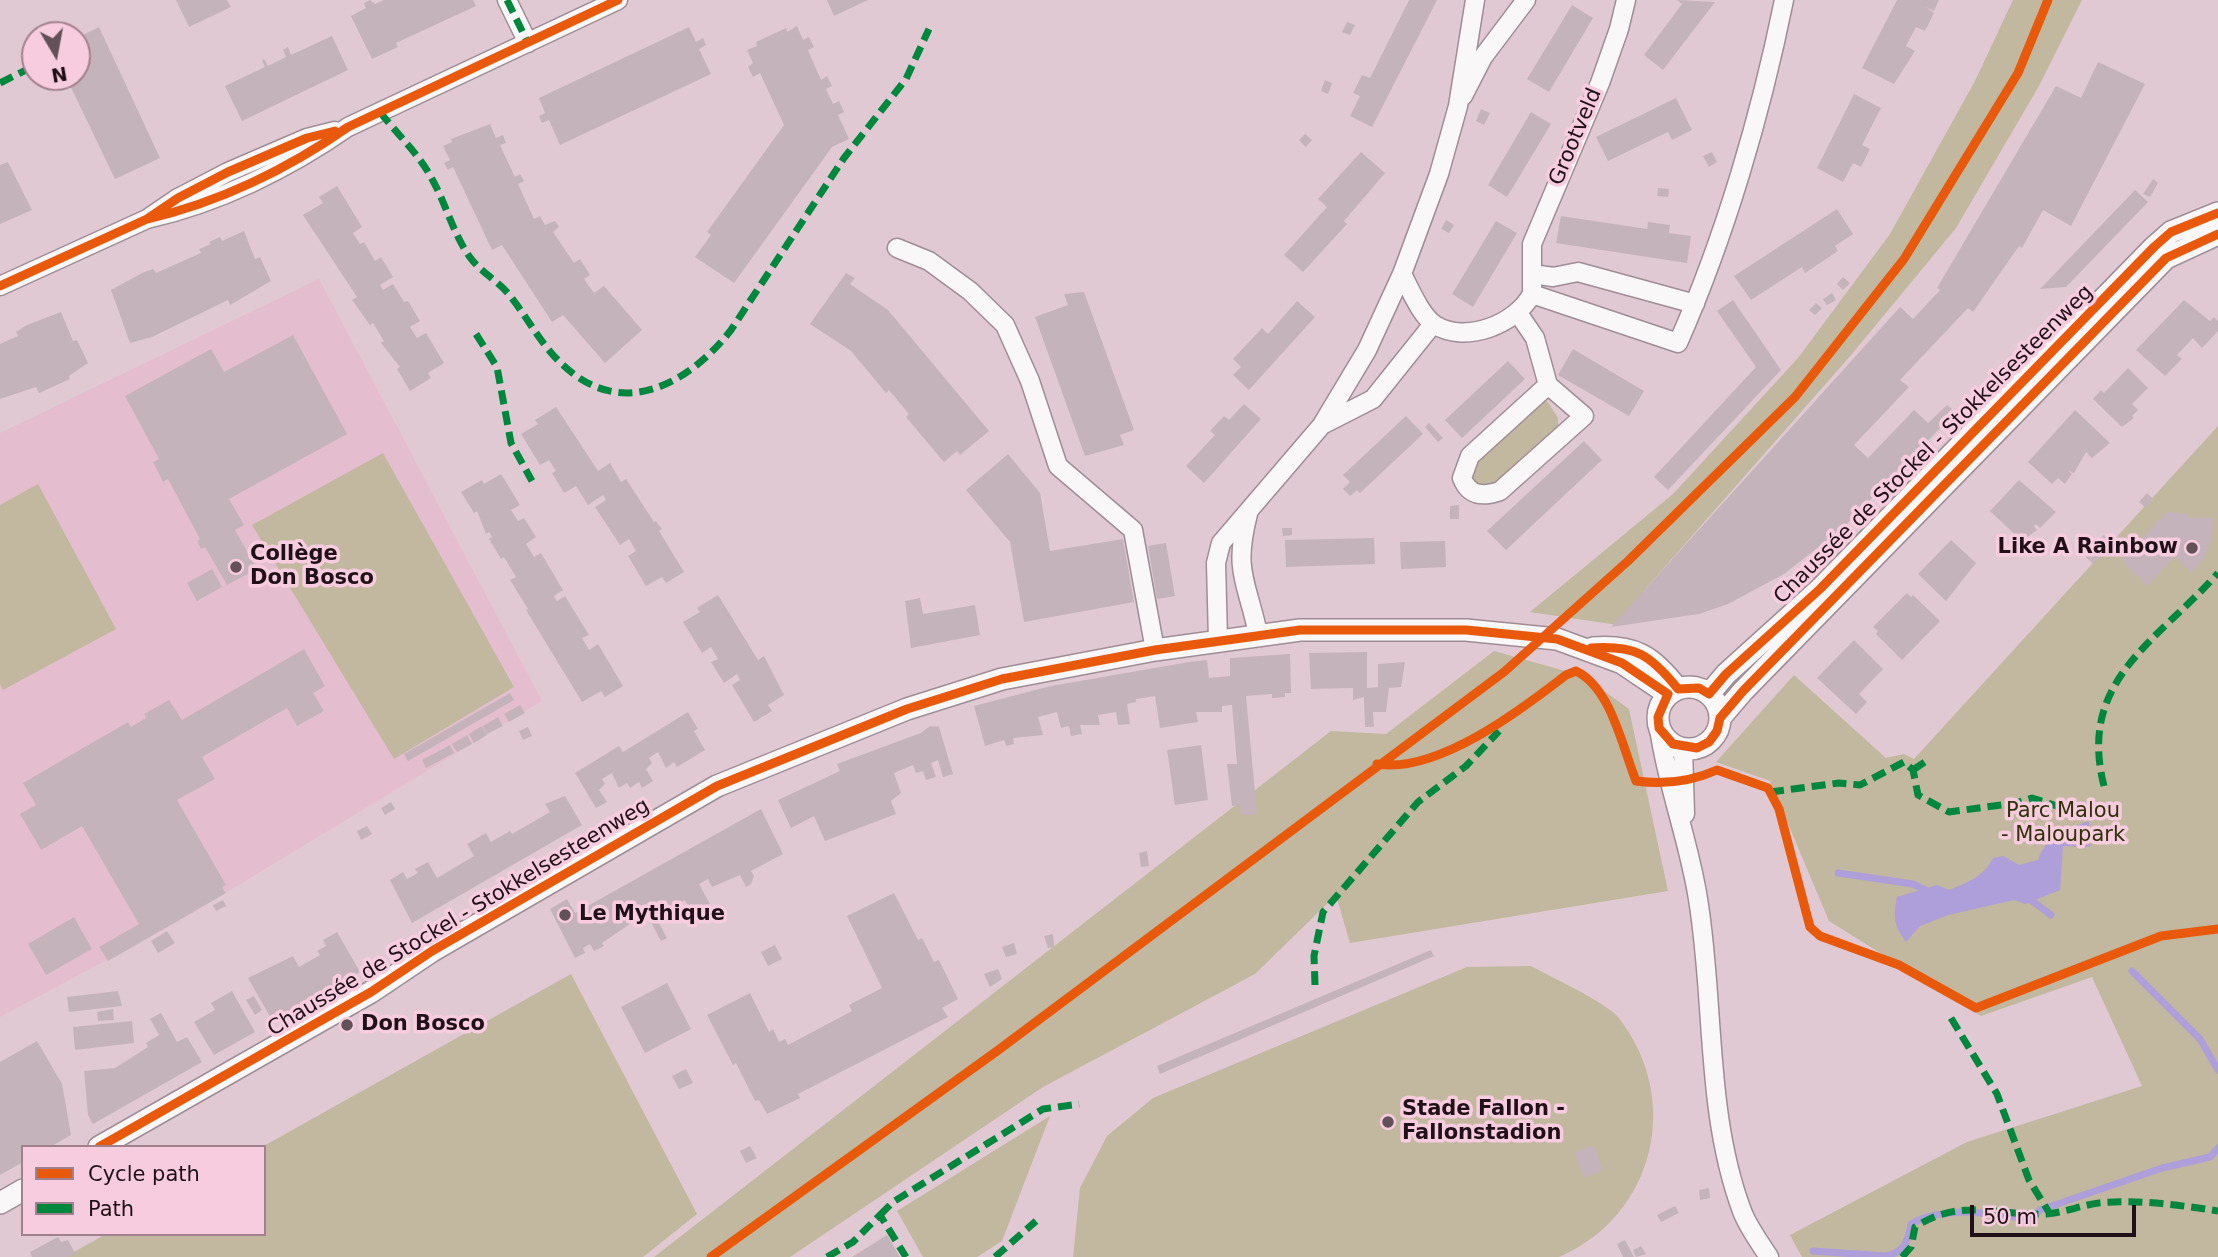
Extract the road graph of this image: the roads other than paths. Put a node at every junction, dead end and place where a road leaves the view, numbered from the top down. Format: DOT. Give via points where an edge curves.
graph roads {
  1 [pos="507,0"];
  2 [pos="618,0"];
  3 [pos="1475,0"];
  4 [pos="1526,0"];
  5 [pos="1626,0"];
  6 [pos="1784,0"];
  7 [pos="528,43"];
  8 [pos="1458,106"];
  9 [pos="2218,213"];
  10 [pos="2218,234"];
  11 [pos="897,248"];
  12 [pos="1402,274"];
  13 [pos="1533,274"];
  14 [pos="0,286"];
  15 [pos="1532,294"];
  16 [pos="1695,304"];
  17 [pos="1517,313"];
  18 [pos="1433,324"];
  19 [pos="1548,385"];
  20 [pos="1322,425"];
  21 [pos="1248,514"];
  22 [pos="1258,634"];
  23 [pos="1218,640"];
  24 [pos="1154,650"];
  25 [pos="1673,692"];
  26 [pos="1709,694"];
  27 [pos="1720,718"];
  28 [pos="1659,728"];
  29 [pos="1683,748"];
  30 [pos="1685,832"];
  31 [pos="103,1145"];
  32 [pos="21,1191"];
  33 [pos="0,1203"];
  34 [pos="1769,1257"];
  1 -- 7 [label="street"];
  2 -- 7 [label="street"];
  3 -- 8 [label="street"];
  4 -- 8 [label="street" via="1483,57"];
  5 -- 13 [label="street, Grootveld" via="1600,83 1535,234"];
  6 -- 16 [label="street" via="1747,150"];
  7 -- 14 [label="street" via="348,127 313,152 229,192 185,211 147,219"];
  8 -- 12 [label="street"];
  9 -- 26 [label="street, Chaussée de Stockel - Stokkelsesteenweg" via="2171,232 2154,247 1819,589"];
  10 -- 27 [label="street, Chaussée de Stockel - Stokkelsesteenweg" via="2166,258"];
  11 -- 24 [label="street" via="929,261 1005,325 1030,381 1058,466 1133,530"];
  12 -- 18 [label="street"];
  12 -- 20 [label="street" via="1367,350"];
  13 -- 15 [label="street, Grootveld"];
  13 -- 16 [label="street" via="1553,277 1578,272"];
  15 -- 16 [label="street" via="1678,343"];
  15 -- 17 [label="street"];
  17 -- 18 [label="street" via="1469,332"];
  17 -- 19 [label="street" via="1535,338"];
  18 -- 20 [label="street" via="1373,399"];
  19 -- 19 [label="street" via="1584,416 1500,491 1473,493 1462,478 1470,456"];
  20 -- 21 [label="street"];
  21 -- 22 [label="street" via="1240,562"];
  21 -- 23 [label="street" via="1224,536 1218,550"];
  22 -- 23 [label="street, Chaussée de Stockel - Stokkelsesteenweg"];
  22 -- 25 [label="street, Chaussée de Stockel - Stokkelsesteenweg" via="1466,630 1531,635 1622,663"];
  23 -- 24 [label="street, Chaussée de Stockel - Stokkelsesteenweg"];
  24 -- 31 [label="street, Chaussée de Stockel - Stokkelsesteenweg" via="1044,669 957,693 718,786"];
  25 -- 26 [label="street, Chaussée de Stockel - Stokkelsesteenweg" via="1699,688"];
  25 -- 28 [label="street" via="1660,707"];
  26 -- 27 [label="street"];
  27 -- 29 [label="street, Chaussée de Stockel - Stokkelsesteenweg" via="1709,742"];
  28 -- 29 [label="street"];
  28 -- 30 [label="street" via="1666,774"];
  29 -- 30 [label="street"];
  30 -- 34 [label="street" via="1699,902 1720,1115 1743,1213"];
  32 -- 33 [label="street"];
}
